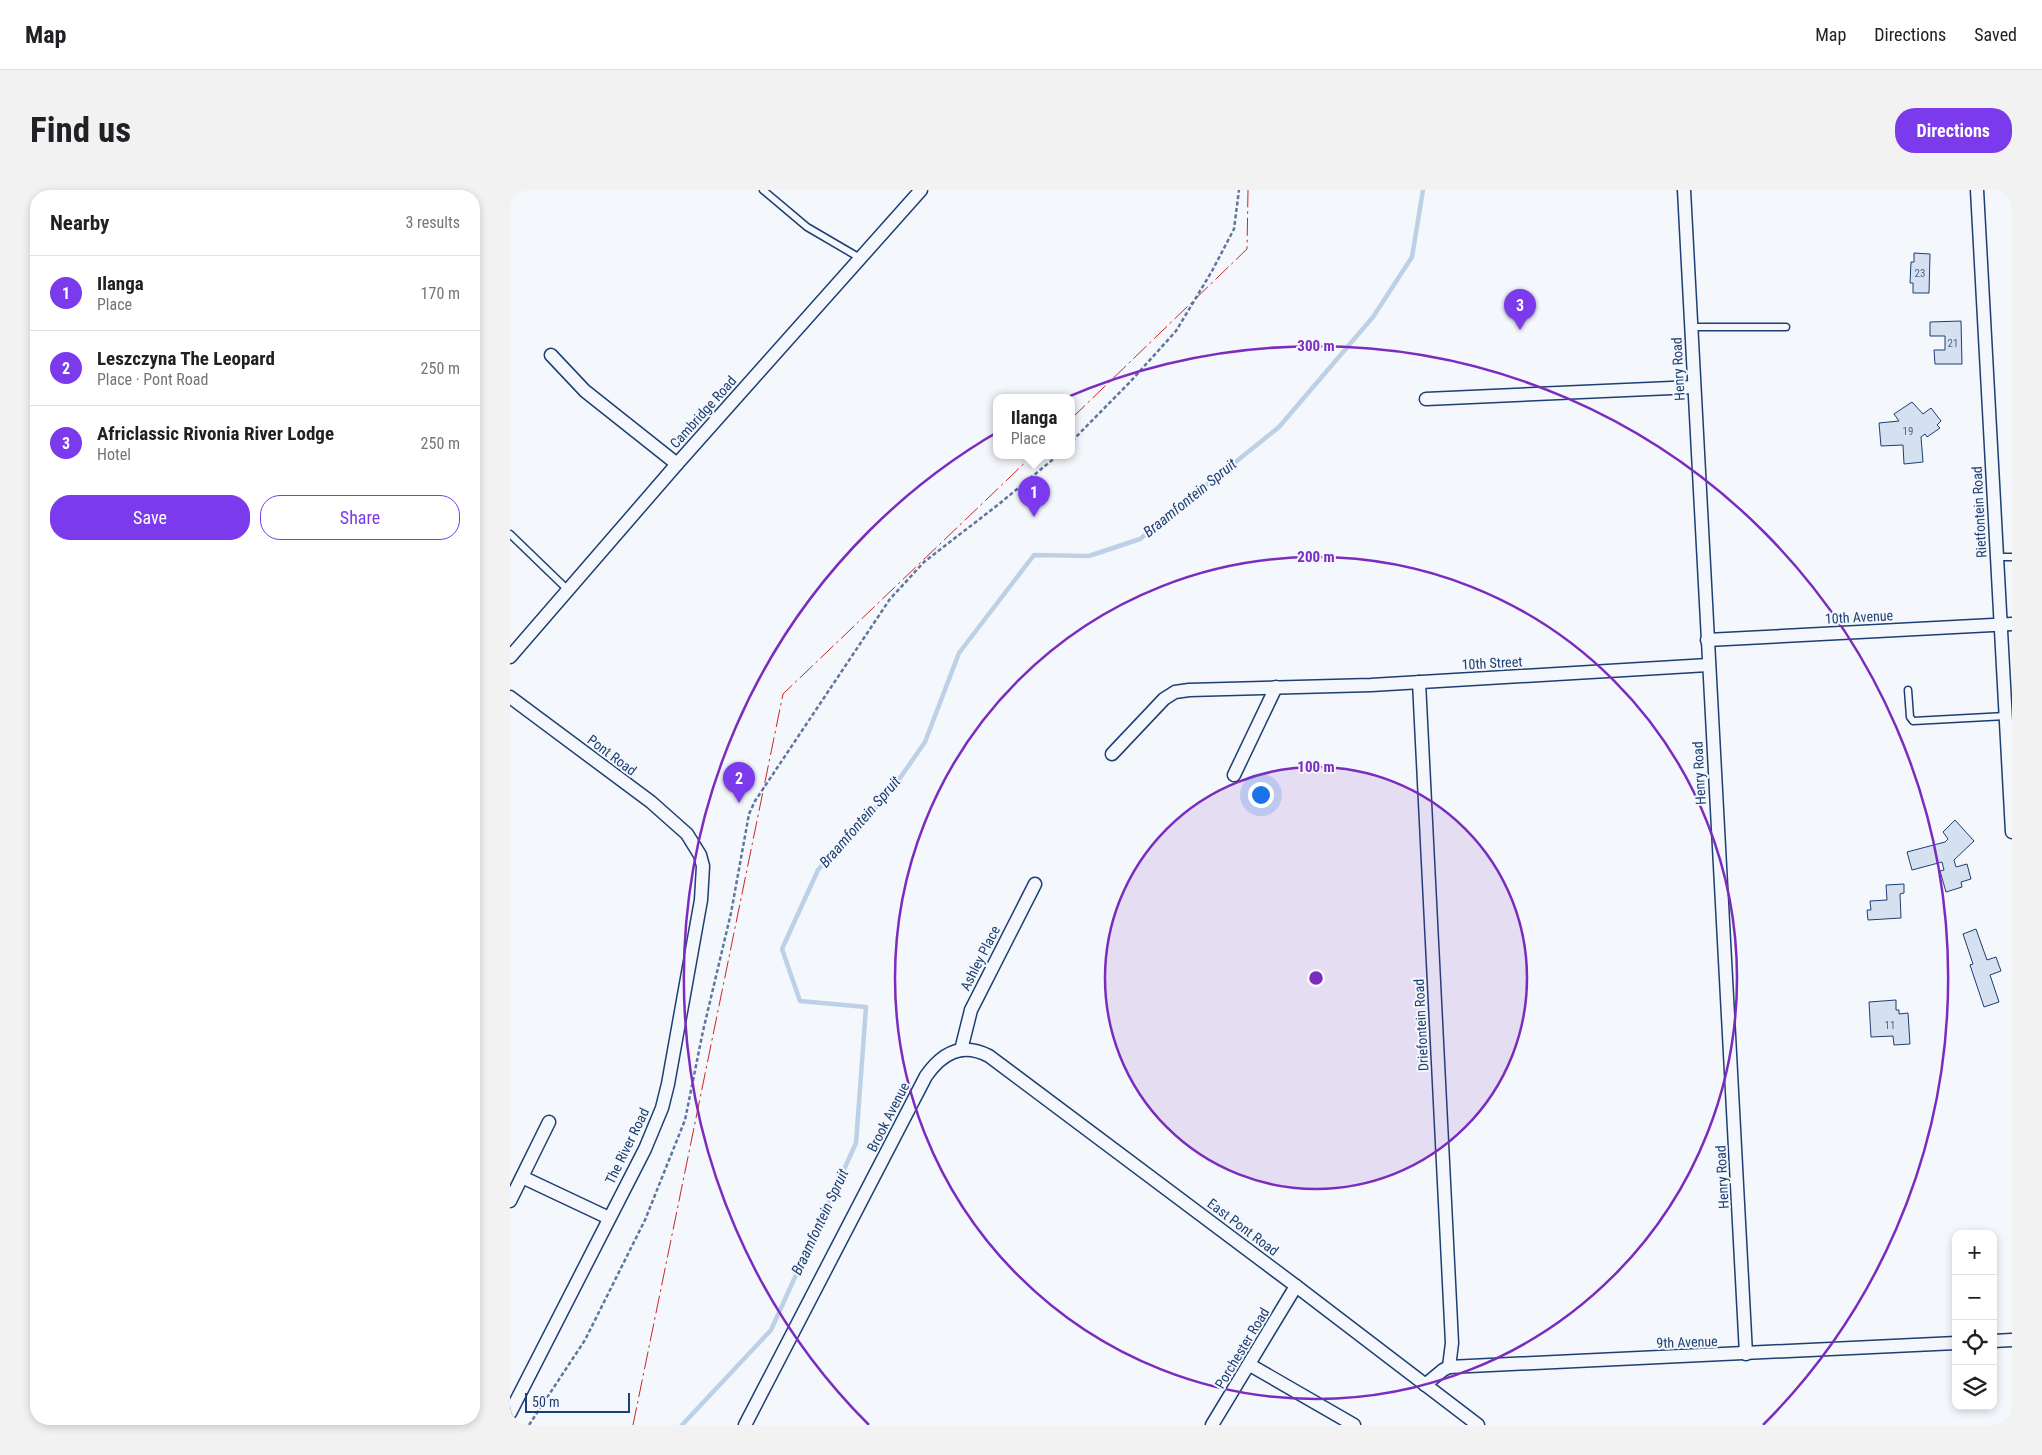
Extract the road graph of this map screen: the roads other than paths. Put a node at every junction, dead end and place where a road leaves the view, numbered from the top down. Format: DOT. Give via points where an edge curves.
graph roads {
  1 [pos="763,190"];
  2 [pos="921,190"];
  3 [pos="1684,190"];
  4 [pos="1977,190"];
  5 [pos="860,258"];
  6 [pos="1786,327"];
  7 [pos="1691,328"];
  8 [pos="550,355"];
  9 [pos="1694,387"];
  10 [pos="1426,399"];
  11 [pos="676,464"];
  12 [pos="510,534"];
  13 [pos="1996,557"];
  14 [pos="2012,557"];
  15 [pos="568,590"];
  16 [pos="2006,624"];
  17 [pos="1707,640"];
  18 [pos="510,657"];
  19 [pos="1708,665"];
  20 [pos="1419,682"];
  21 [pos="1276,687"];
  22 [pos="1908,690"];
  23 [pos="510,697"];
  24 [pos="2006,716"];
  25 [pos="1112,754"];
  26 [pos="1234,775"];
  27 [pos="2012,832"];
  28 [pos="693,841"];
  29 [pos="1035,884"];
  30 [pos="961,1050"];
  31 [pos="549,1122"];
  32 [pos="522,1177"];
  33 [pos="510,1201"];
  34 [pos="609,1218"];
  35 [pos="1296,1286"];
  36 [pos="2012,1340"];
  37 [pos="1997,1341"];
  38 [pos="1952,1343"];
  39 [pos="1746,1354"];
  40 [pos="1250,1365"];
  41 [pos="1449,1367"];
  42 [pos="1425,1385"];
  43 [pos="510,1413"];
  44 [pos="745,1425"];
  45 [pos="1212,1425"];
  46 [pos="1354,1425"];
  47 [pos="1478,1425"];
  1 -- 5 [label="lane" via="806,227"];
  2 -- 5 [label="street, Cambridge Road"];
  3 -- 7 [label="street, Henry Road"];
  4 -- 13 [label="street, Rietfontein Road"];
  5 -- 11 [label="street, Cambridge Road"];
  6 -- 7 [label="lane"];
  7 -- 9 [label="street, Henry Road"];
  8 -- 11 [label="street" via="585,391"];
  9 -- 10 [label="street"];
  9 -- 17 [label="street, Henry Road"];
  11 -- 15 [label="street, Cambridge Road"];
  12 -- 15 [label="lane"];
  13 -- 14 [label="lane"];
  13 -- 16 [label="street, Rietfontein Road"];
  15 -- 18 [label="street, Cambridge Road"];
  16 -- 17 [label="street, 10th Avenue"];
  16 -- 24 [label="street, Rietfontein Road"];
  17 -- 19 [label="street, Henry Road"];
  19 -- 20 [label="street, 10th Street"];
  19 -- 39 [label="street, Henry Road"];
  20 -- 21 [label="street, 10th Street"];
  20 -- 41 [label="street, Driefontein Road" via="1452,1343"];
  21 -- 25 [label="street, 10th Street" via="1175,692 1164,698"];
  21 -- 26 [label="street"];
  22 -- 24 [label="lane" via="1913,721"];
  23 -- 28 [label="street, Pont Road" via="651,802"];
  24 -- 27 [label="street, Rietfontein Road"];
  28 -- 34 [label="street, The River Road" via="703,866 701,900 668,1084 654,1129"];
  29 -- 30 [label="street, Ashley Place" via="971,1010"];
  30 -- 35 [label="street, East Pont Road" via="970,1049 989,1056"];
  30 -- 44 [label="street, Brook Avenue" via="942,1057 926,1076"];
  31 -- 32 [label="street"];
  32 -- 33 [label="street"];
  32 -- 34 [label="street"];
  34 -- 43 [label="street, The River Road"];
  35 -- 40 [label="street, Porchester Road"];
  35 -- 42 [label="street, East Pont Road"];
  36 -- 37 [label="street"];
  38 -- 39 [label="street, 9th Avenue"];
  39 -- 41 [label="street, 9th Avenue"];
  40 -- 45 [label="street, Porchester Road"];
  40 -- 46 [label="street"];
  41 -- 42 [label="street"];
  42 -- 47 [label="street, East Pont Road"];
}
